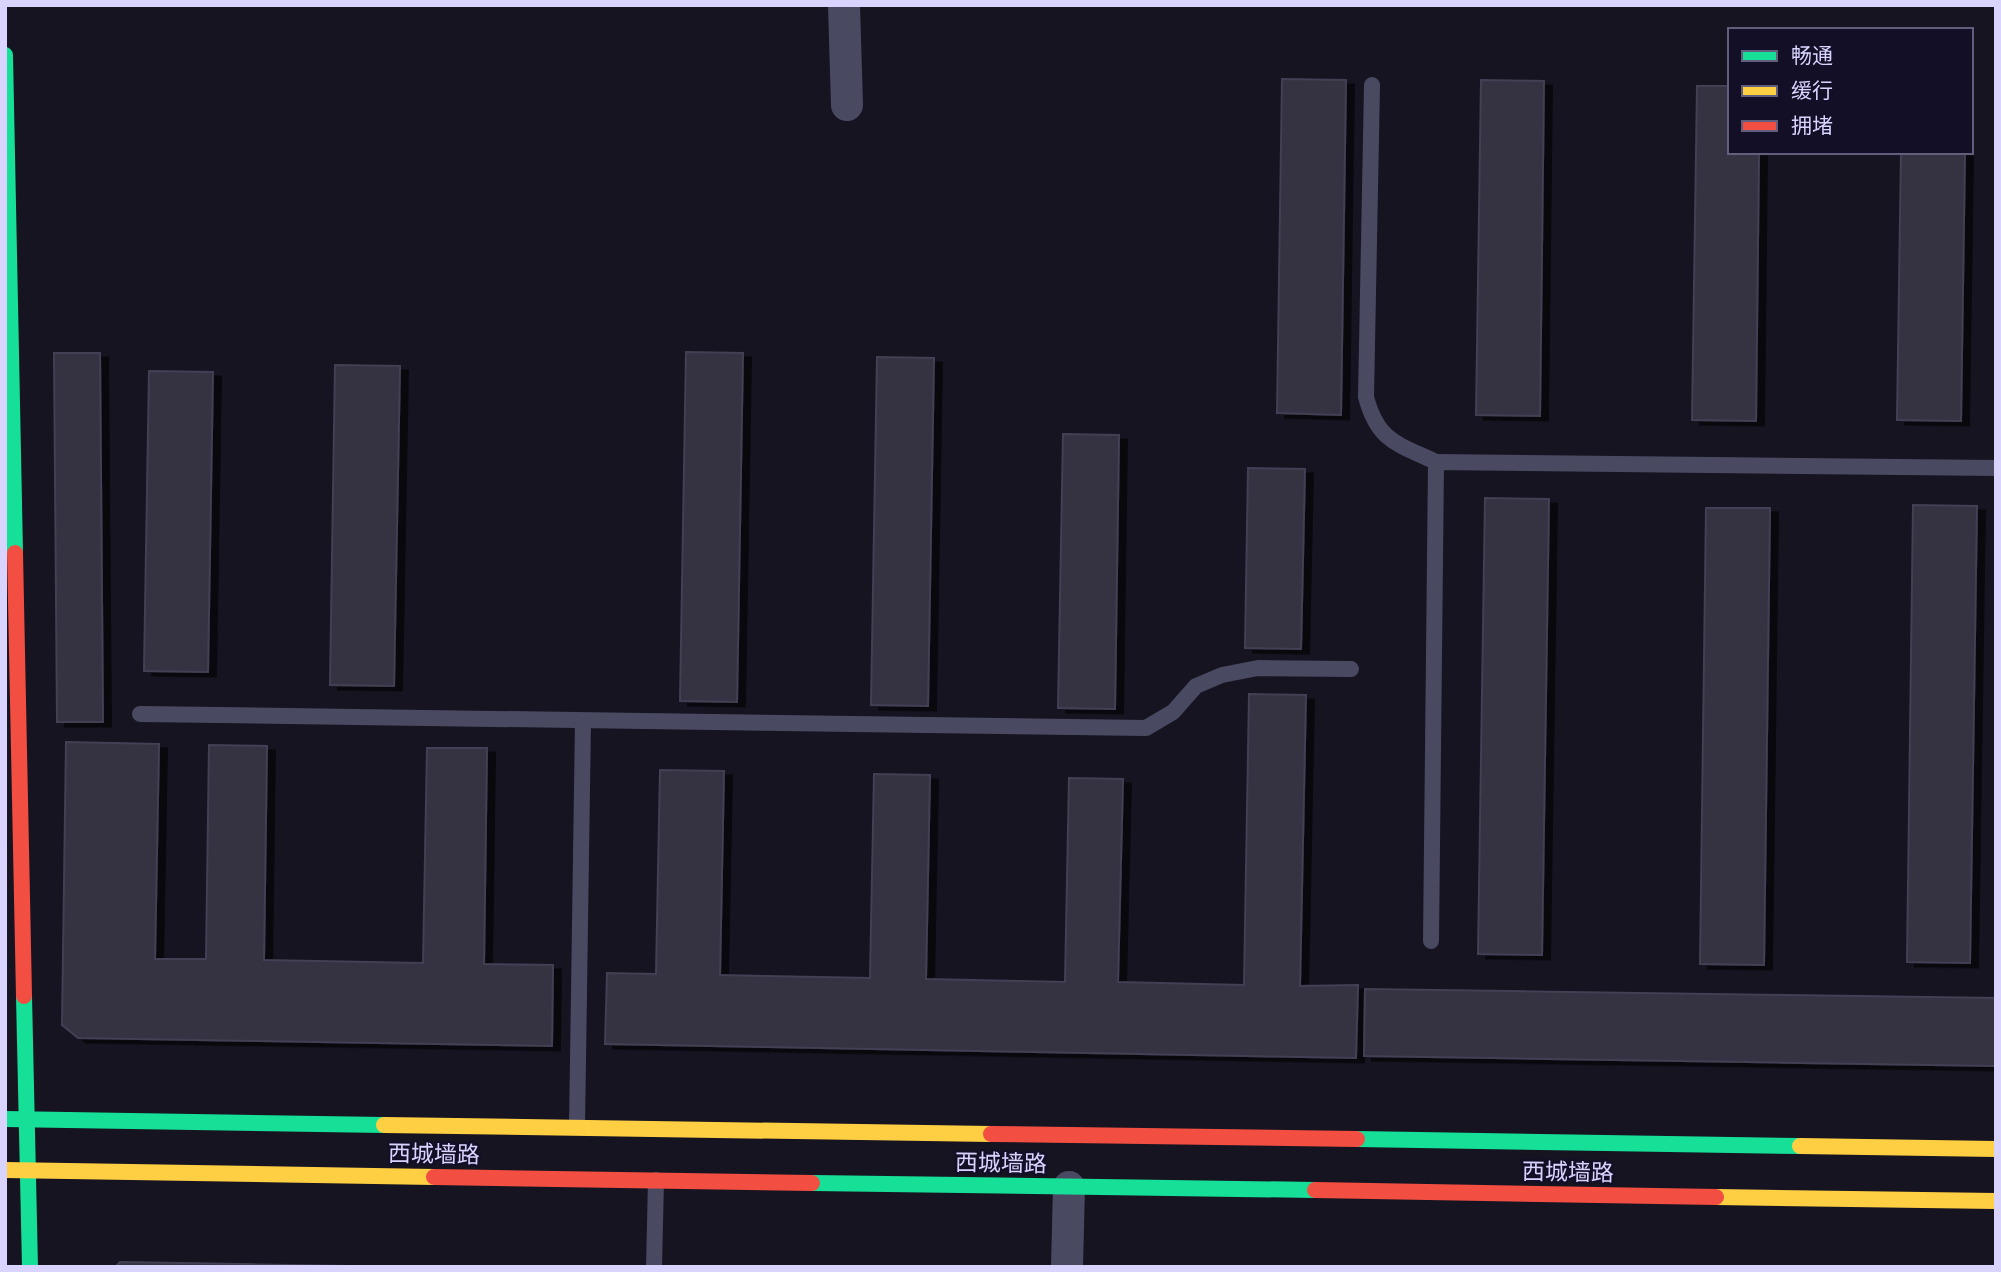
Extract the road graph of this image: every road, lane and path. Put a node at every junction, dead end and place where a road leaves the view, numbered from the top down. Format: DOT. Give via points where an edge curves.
graph roads {
  1 [pos="844,5"];
  2 [pos="5,55"];
  3 [pos="1372,85"];
  4 [pos="848,105"];
  5 [pos="8,416"];
  6 [pos="1436,462"];
  7 [pos="1996,468"];
  8 [pos="1351,669"];
  9 [pos="140,714"];
  10 [pos="583,721"];
  11 [pos="12,727"];
  12 [pos="1431,941"];
  13 [pos="5,1119"];
  14 [pos="27,1119"];
  15 [pos="577,1127"];
  16 [pos="1996,1149"];
  17 [pos="5,1170"];
  18 [pos="28,1171"];
  19 [pos="656,1180"];
  20 [pos="1069,1187"];
  21 [pos="1996,1201"];
  22 [pos="30,1267"];
  23 [pos="654,1267"];
  24 [pos="1067,1267"];
  1 -- 4 [label="street"];
  2 -- 5 [label="main road"];
  3 -- 6 [label="lane" via="1366,397 1371,416 1386,438"];
  5 -- 11 [label="main road"];
  6 -- 7 [label="lane"];
  6 -- 12 [label="lane"];
  8 -- 10 [label="lane" via="1258,668 1222,675 1196,686 1173,712 1146,728"];
  9 -- 10 [label="lane"];
  10 -- 15 [label="lane"];
  11 -- 14 [label="main road"];
  13 -- 14 [label="main road, 西城墙路"];
  14 -- 15 [label="main road, 西城墙路"];
  14 -- 18 [label="main road"];
  15 -- 16 [label="main road, 西城墙路"];
  17 -- 18 [label="main road, 西城墙路"];
  18 -- 19 [label="main road, 西城墙路"];
  18 -- 22 [label="main road"];
  19 -- 20 [label="main road, 西城墙路"];
  19 -- 23 [label="lane"];
  20 -- 21 [label="main road, 西城墙路"];
  20 -- 24 [label="street"];
}
